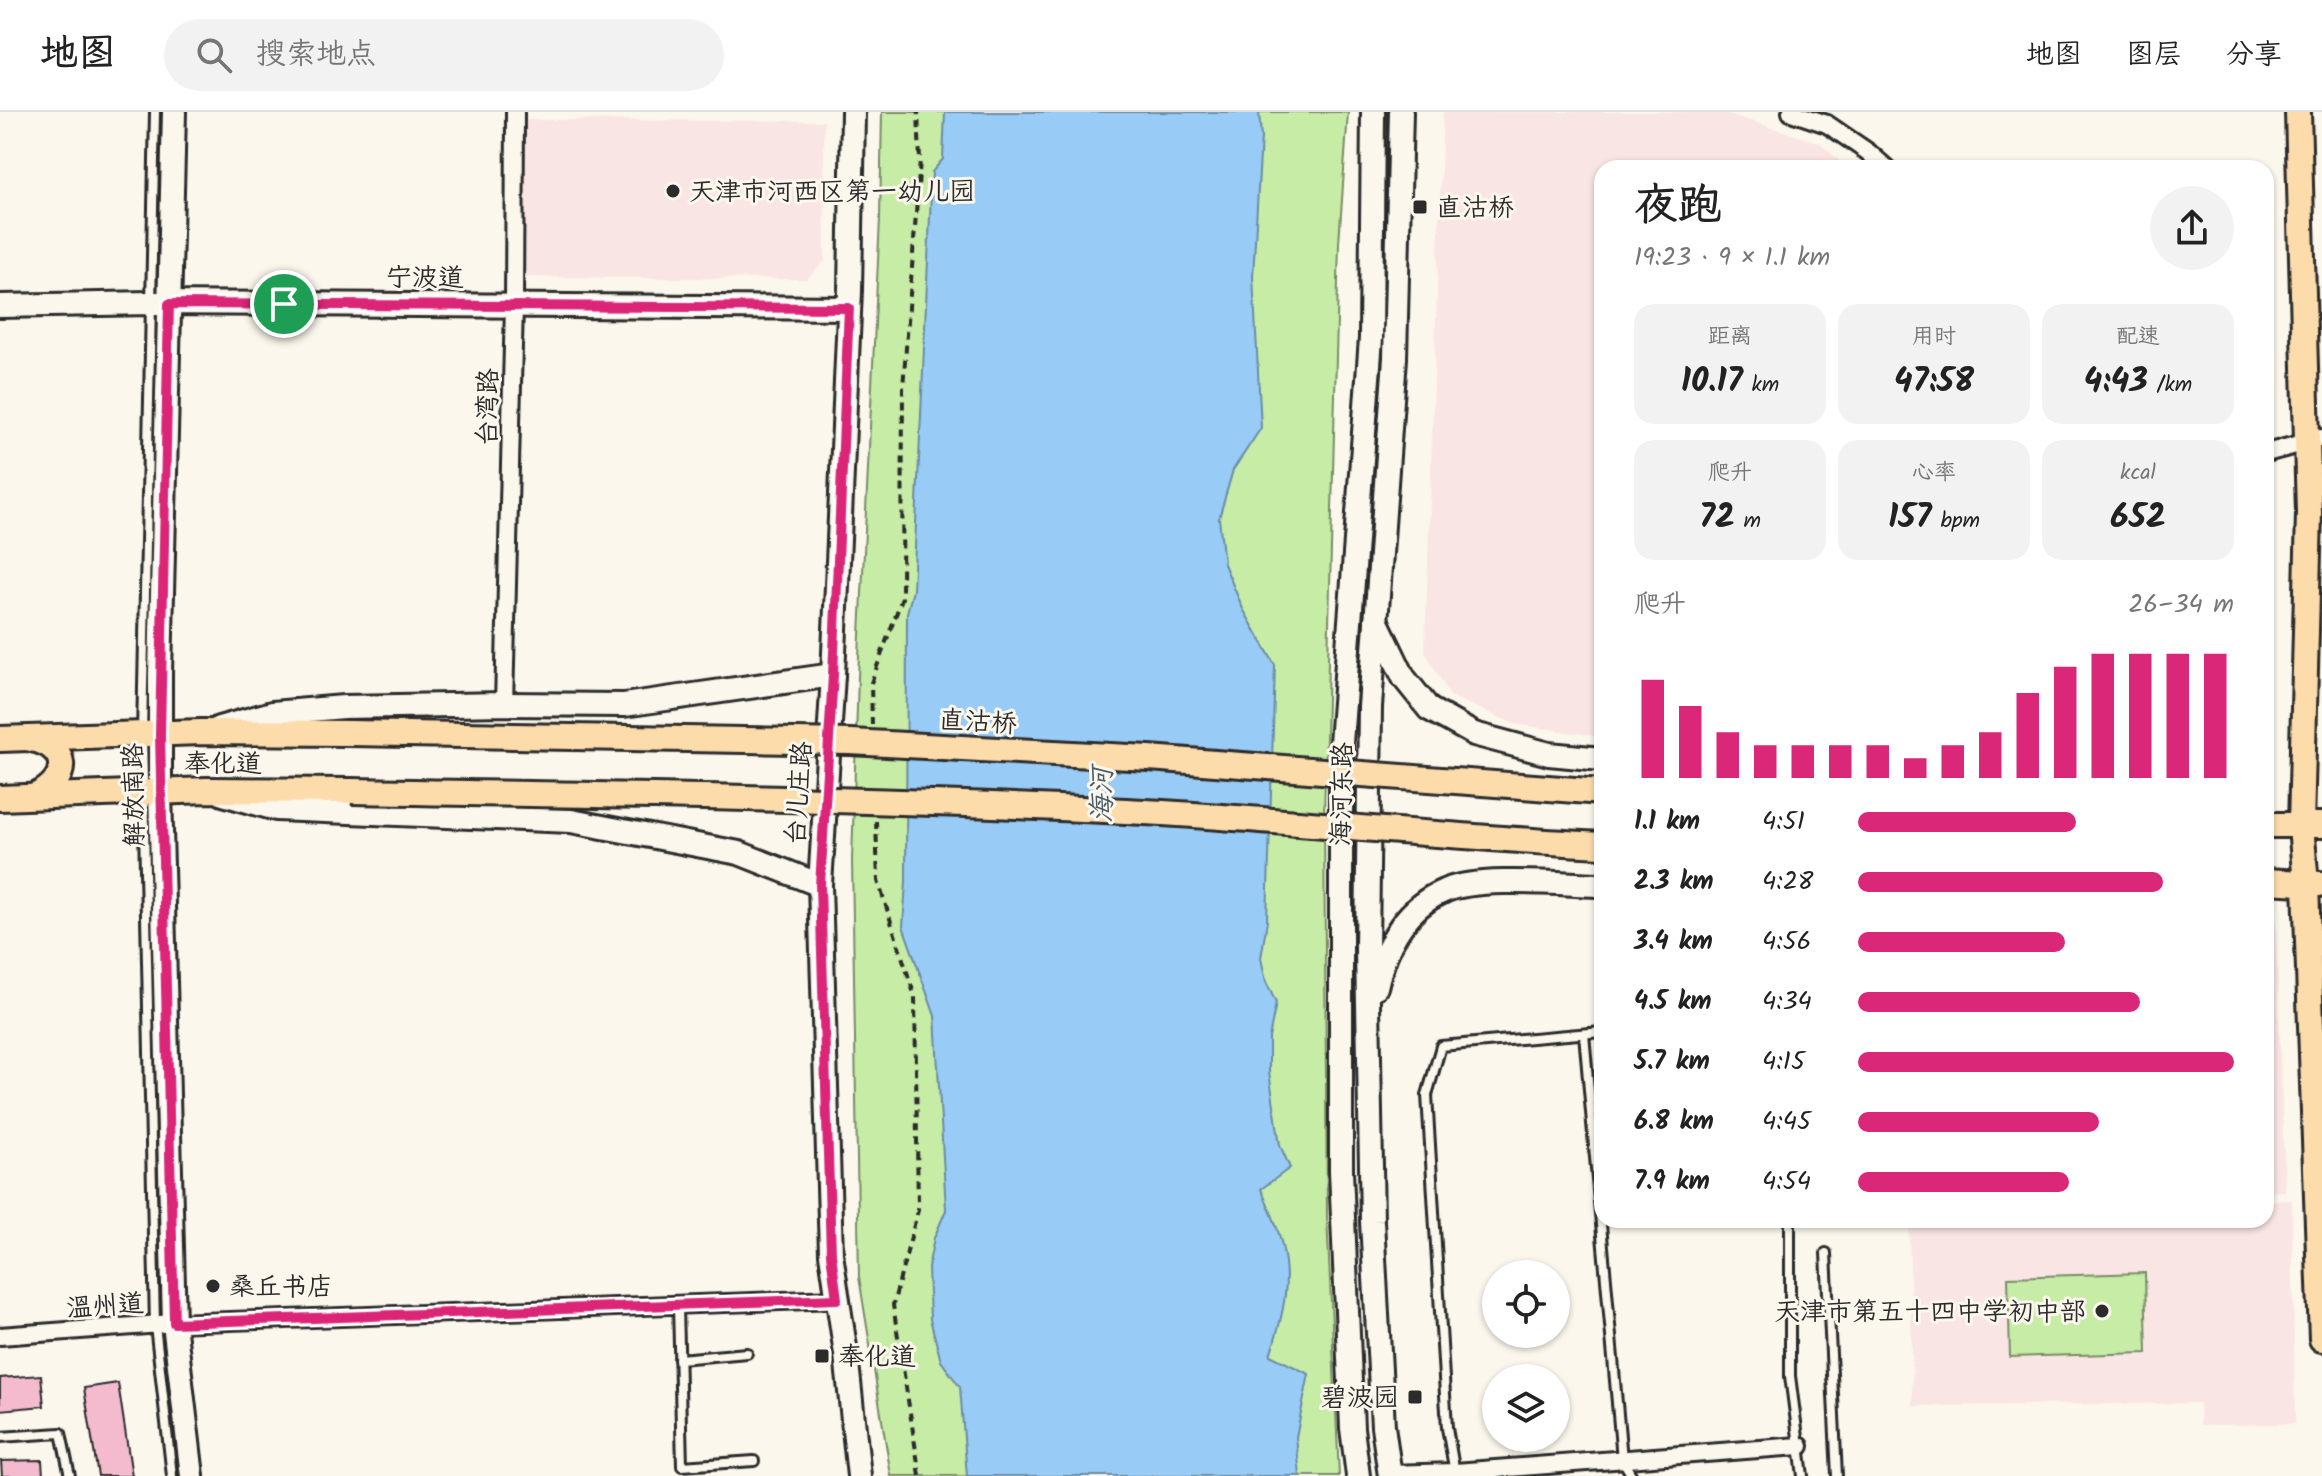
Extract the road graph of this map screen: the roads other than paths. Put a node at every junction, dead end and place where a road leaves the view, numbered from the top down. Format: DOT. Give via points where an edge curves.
graph roads {
  1 [pos="155,112"];
  2 [pos="174,112"];
  3 [pos="515,112"];
  4 [pos="853,112"];
  5 [pos="1373,112"];
  6 [pos="1401,112"];
  7 [pos="1791,112"];
  8 [pos="2298,112"];
  9 [pos="1877,160"];
  10 [pos="160,303"];
  11 [pos="514,305"];
  12 [pos="0,306"];
  13 [pos="849,308"];
  14 [pos="2315,440"];
  15 [pos="2274,451"];
  16 [pos="1376,620"];
  17 [pos="833,675"];
  18 [pos="504,704"];
  19 [pos="201,732"];
  20 [pos="349,733"];
  21 [pos="151,735"];
  22 [pos="29,738"];
  23 [pos="0,739"];
  24 [pos="1594,758"];
  25 [pos="207,790"];
  26 [pos="1594,791"];
  27 [pos="152,792"];
  28 [pos="35,796"];
  29 [pos="0,798"];
  30 [pos="2274,825"];
  31 [pos="2312,825"];
  32 [pos="1594,845"];
  33 [pos="2274,882"];
  34 [pos="2314,884"];
  35 [pos="820,885"];
  36 [pos="1594,885"];
  37 [pos="1369,1015"];
  38 [pos="1594,1033"];
  39 [pos="1584,1034"];
  40 [pos="1594,1146"];
  41 [pos="1601,1228"];
  42 [pos="1790,1228"];
  43 [pos="1826,1253"];
  44 [pos="837,1299"];
  45 [pos="678,1306"];
  46 [pos="165,1324"];
  47 [pos="0,1336"];
  48 [pos="2322,1339"];
  49 [pos="747,1353"];
  50 [pos="679,1359"];
  51 [pos="0,1437"];
  52 [pos="1800,1446"];
  53 [pos="1622,1459"];
  54 [pos="754,1461"];
  55 [pos="1455,1474"];
  56 [pos="1390,1475"];
  57 [pos="70,1476"];
  58 [pos="172,1476"];
  59 [pos="192,1476"];
  60 [pos="859,1476"];
  61 [pos="1358,1476"];
  62 [pos="1632,1476"];
  63 [pos="1803,1476"];
  64 [pos="1837,1476"];
  1 -- 10 [label="lane, 解放南路"];
  2 -- 10 [label="main road, 解放南路"];
  3 -- 11 [label="street, 台湾路"];
  4 -- 13 [label="main road, 台儿庄路"];
  5 -- 61 [label="main road, 海河东路" via="1371,338 1341,743 1341,1171"];
  6 -- 16 [label="main road, 海河东路" via="1395,358"];
  7 -- 9 [label="street" via="1827,124"];
  8 -- 14 [label="main road"];
  10 -- 11 [label="main road, 宁波道"];
  10 -- 12 [label="main road, 宁波道"];
  10 -- 21 [label="main road, 解放南路"];
  11 -- 13 [label="main road, 宁波道"];
  11 -- 18 [label="street, 台湾路"];
  13 -- 17 [label="main road, 台儿庄路"];
  14 -- 15 [label="street"];
  14 -- 31 [label="main road" via="2309,513"];
  16 -- 24 [label="main road" via="1404,678 1429,709 1474,734 1549,754"];
  16 -- 37 [label="main road, 海河东路" via="1370,707"];
  17 -- 18 [label="main road" via="624,705"];
  17 -- 35 [label="main road, 台儿庄路"];
  18 -- 19 [label="main road" via="272,713"];
  19 -- 20 [label="main road, 奉化道"];
  19 -- 21 [label="main road, 奉化道"];
  20 -- 26 [label="main road, 直沽桥, bridge" via="850,742"];
  21 -- 22 [label="main road, 奉化道"];
  21 -- 27 [label="main road, 解放南路"];
  22 -- 23 [label="main road, 奉化道"];
  22 -- 28 [label="main road" via="53,747 61,760 55,783"];
  25 -- 27 [label="main road, 奉化道"];
  25 -- 32 [label="main road, 奉化道, bridge" via="846,801 1148,813"];
  25 -- 35 [label="main road" via="276,809 571,821 739,853"];
  27 -- 28 [label="main road, 奉化道"];
  27 -- 46 [label="main road, 解放南路"];
  28 -- 29 [label="main road, 奉化道"];
  30 -- 31 [label="main road"];
  31 -- 34 [label="main road"];
  33 -- 34 [label="main road"];
  34 -- 48 [label="main road"];
  35 -- 44 [label="main road, 台儿庄路" via="831,1254"];
  36 -- 37 [label="main road" via="1475,884 1445,890 1405,919 1382,961"];
  37 -- 56 [label="main road, 海河东路" via="1372,1221"];
  38 -- 39 [label="lane"];
  39 -- 40 [label="lane"];
  39 -- 55 [label="lane" via="1441,1046 1427,1095 1447,1428"];
  41 -- 53 [label="lane"];
  42 -- 52 [label="lane" via="1790,1376"];
  43 -- 64 [label="lane"];
  44 -- 45 [label="street, 温州道"];
  44 -- 60 [label="main road, 台儿庄路"];
  45 -- 46 [label="street, 温州道"];
  45 -- 50 [label="lane"];
  46 -- 47 [label="street, 温州道"];
  46 -- 58 [label="lane, 解放南路"];
  46 -- 59 [label="main road, 解放南路"];
  49 -- 50 [label="lane"];
  50 -- 54 [label="lane" via="682,1466"];
  51 -- 57 [label="lane" via="61,1433"];
  52 -- 53 [label="street"];
  52 -- 63 [label="lane"];
  53 -- 55 [label="street"];
  53 -- 62 [label="lane"];
  55 -- 56 [label="street"];
}
